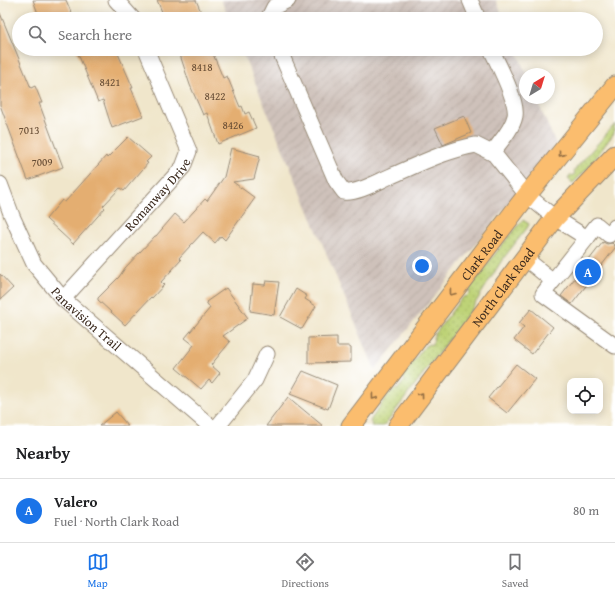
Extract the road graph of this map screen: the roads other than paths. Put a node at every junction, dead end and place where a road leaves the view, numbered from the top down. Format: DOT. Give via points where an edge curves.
graph roads {
  1 [pos="116,0"];
  2 [pos="288,0"];
  3 [pos="470,0"];
  4 [pos="127,12"];
  5 [pos="272,12"];
  6 [pos="475,12"];
  7 [pos="149,56"];
  8 [pos="282,56"];
  9 [pos="494,56"];
  10 [pos="615,86"];
  11 [pos="492,153"];
  12 [pos="615,155"];
  13 [pos="0,184"];
  14 [pos="527,195"];
  15 [pos="555,218"];
  16 [pos="6,220"];
  17 [pos="613,234"];
  18 [pos="587,238"];
  19 [pos="526,259"];
  20 [pos="553,281"];
  21 [pos="62,300"];
  22 [pos="615,346"];
  23 [pos="268,354"];
  24 [pos="210,426"];
  25 [pos="218,426"];
  26 [pos="351,426"];
  27 [pos="398,426"];
  1 -- 4 [label="street"];
  2 -- 5 [label="street" via="274,7"];
  3 -- 6 [label="street"];
  7 -- 21 [label="street, Romanway Drive" via="189,151 183,167"];
  8 -- 11 [label="street" via="336,181 344,192 360,189 468,146 476,145"];
  9 -- 11 [label="street" via="513,98 516,115 510,129"];
  10 -- 14 [label="main road, Clark Road, one-way"];
  11 -- 14 [label="street"];
  12 -- 15 [label="main road, North Clark Road"];
  13 -- 16 [label="street, Panavision Trail"];
  14 -- 15 [label="street"];
  14 -- 26 [label="main road, Clark Road, one-way"];
  15 -- 18 [label="street"];
  15 -- 19 [label="main road, North Clark Road"];
  16 -- 21 [label="street, Panavision Trail" via="34,264"];
  17 -- 18 [label="street" via="597,225"];
  18 -- 20 [label="street"];
  19 -- 20 [label="street"];
  27 -- 19 [label="main road, North Clark Road, one-way"];
  20 -- 22 [label="street" via="543,294"];
  21 -- 24 [label="street, Panavision Trail"];
  23 -- 25 [label="street" via="255,380"];
}
